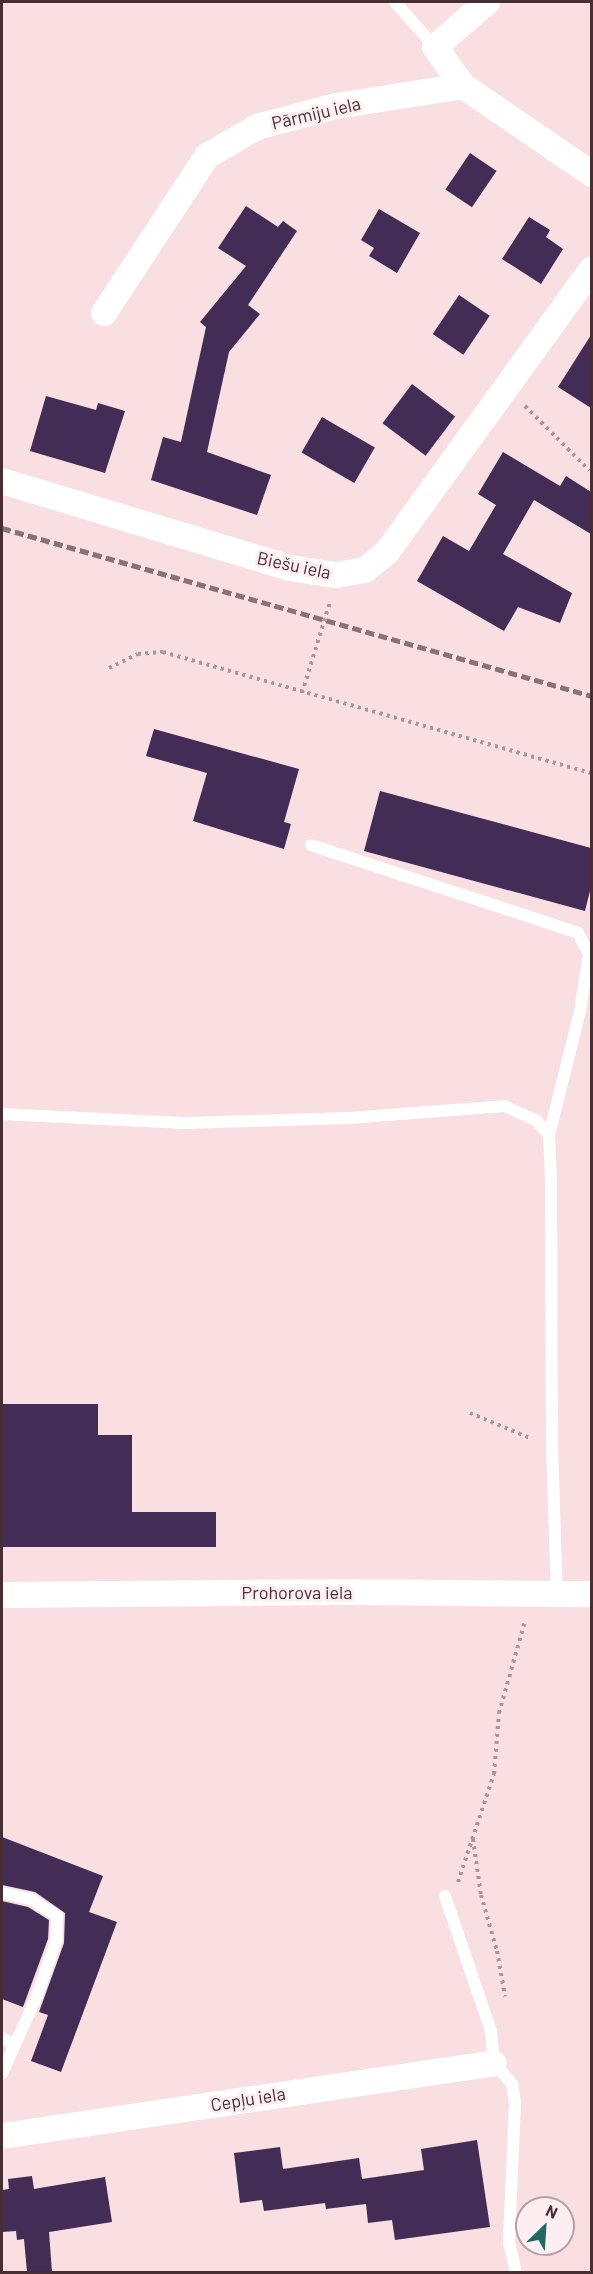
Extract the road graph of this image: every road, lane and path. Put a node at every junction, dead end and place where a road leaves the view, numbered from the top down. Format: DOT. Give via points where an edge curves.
graph roads {
  1 [pos="395,2"];
  2 [pos="487,2"];
  3 [pos="435,46"];
  4 [pos="463,86"];
  5 [pos="591,174"];
  6 [pos="591,269"];
  7 [pos="104,313"];
  8 [pos="505,392"];
  9 [pos="589,470"];
  10 [pos="2,481"];
  11 [pos="336,575"];
  12 [pos="109,668"];
  13 [pos="302,693"];
  14 [pos="591,773"];
  15 [pos="311,845"];
  16 [pos="586,1009"];
  17 [pos="2,1114"];
  18 [pos="549,1135"];
  19 [pos="470,1413"];
  20 [pos="552,1446"];
  21 [pos="531,1593"];
  22 [pos="557,1593"];
  23 [pos="591,1594"];
  24 [pos="2,1595"];
  25 [pos="472,1838"];
  26 [pos="2,1893"];
  27 [pos="445,1896"];
  28 [pos="491,2031"];
  29 [pos="2,2038"];
  30 [pos="14,2044"];
  31 [pos="494,2063"];
  32 [pos="2,2073"];
  33 [pos="2,2136"];
  34 [pos="516,2272"];
  1 -- 3 [label="lane"];
  2 -- 3 [label="street"];
  3 -- 4 [label="street"];
  4 -- 5 [label="street"];
  4 -- 7 [label="street, Pārmiju iela" via="336,106 257,127 207,156"];
  6 -- 8 [label="street, Biešu iela"];
  8 -- 9 [label="path" via="526,407"];
  8 -- 11 [label="street, Biešu iela" via="387,552 365,570"];
  10 -- 11 [label="street, Biešu iela" via="290,568"];
  11 -- 13 [label="path"];
  12 -- 13 [label="path" via="138,654 163,652"];
  13 -- 14 [label="path"];
  15 -- 16 [label="lane" via="578,933 589,954"];
  16 -- 18 [label="lane"];
  17 -- 18 [label="lane" via="184,1123 349,1118 504,1106 536,1120"];
  18 -- 20 [label="lane"];
  19 -- 20 [label="path"];
  20 -- 22 [label="lane"];
  21 -- 22 [label="street, Prohorova iela"];
  21 -- 24 [label="street, Prohorova iela"];
  21 -- 25 [label="path" via="499,1713 494,1774"];
  22 -- 23 [label="street, Prohorova iela"];
  25 -- 27 [label="path" via="460,1879"];
  25 -- 28 [label="path" via="508,2016"];
  26 -- 30 [label="lane" via="31,1899 57,1916 56,1941 37,1996"];
  27 -- 28 [label="lane"];
  28 -- 31 [label="lane"];
  29 -- 30 [label="lane"];
  30 -- 32 [label="lane"];
  31 -- 33 [label="street, Cepļu iela"];
  31 -- 34 [label="lane" via="512,2084 515,2103 509,2242"];
}
